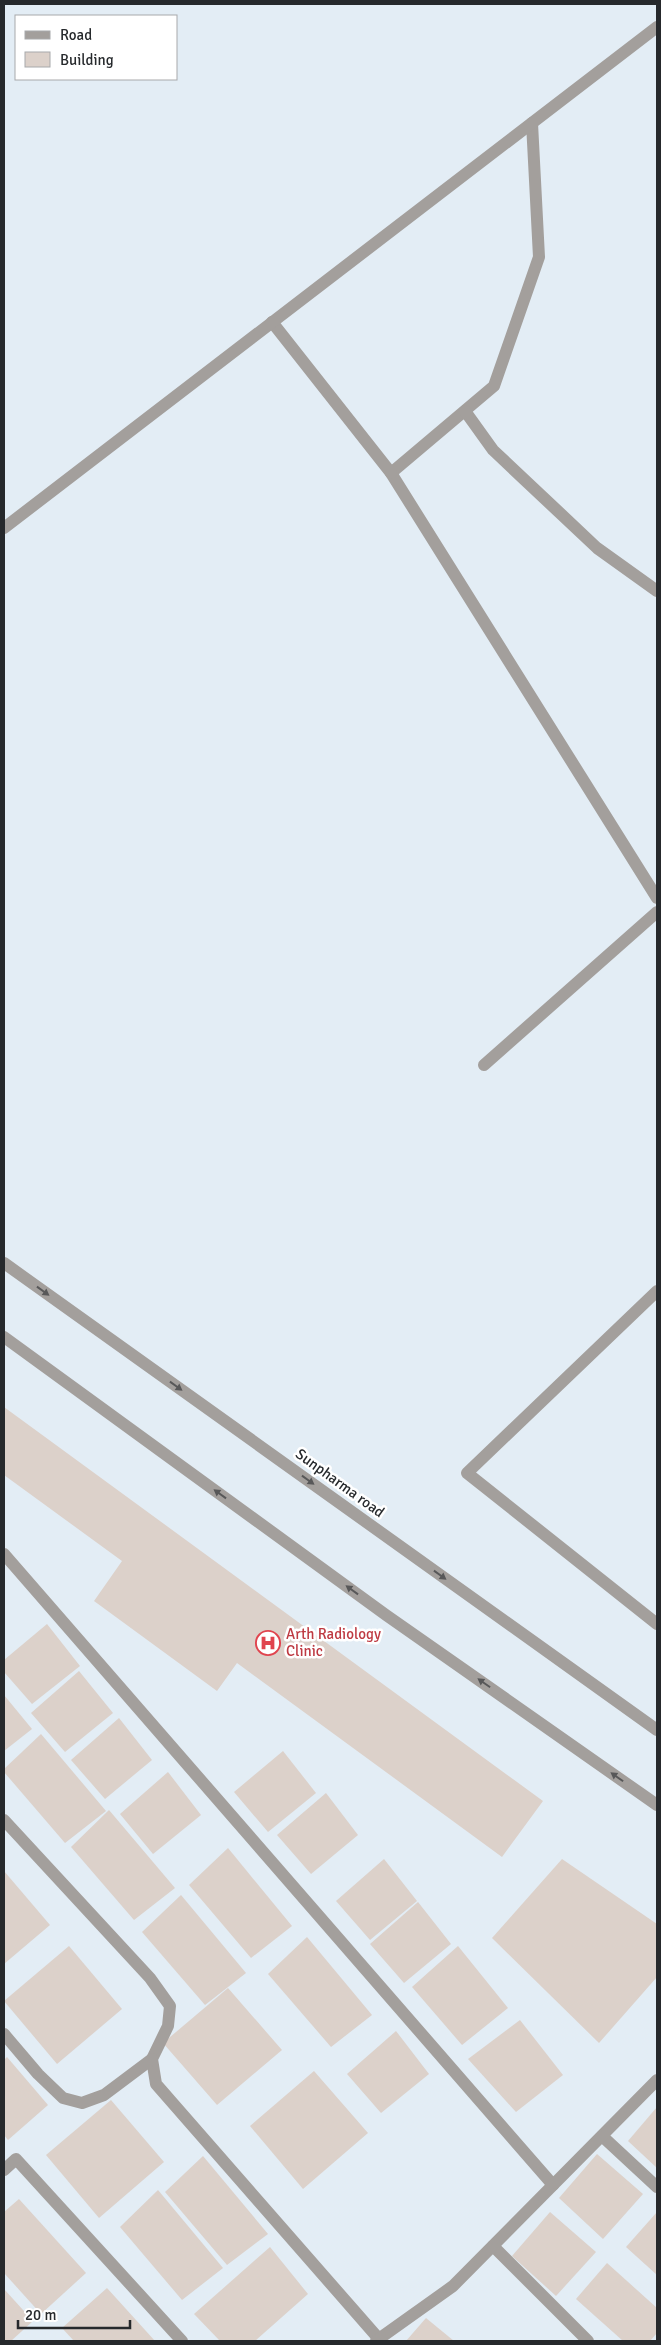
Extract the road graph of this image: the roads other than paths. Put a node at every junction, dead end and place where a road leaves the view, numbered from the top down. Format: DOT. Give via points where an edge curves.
graph roads {
  1 [pos="657,27"];
  2 [pos="532,123"];
  3 [pos="272,322"];
  4 [pos="464,411"];
  5 [pos="391,473"];
  6 [pos="4,528"];
  7 [pos="657,591"];
  8 [pos="657,898"];
  9 [pos="657,912"];
  10 [pos="484,1065"];
  11 [pos="4,1263"];
  12 [pos="657,1291"];
  13 [pos="4,1337"];
  14 [pos="4,1554"];
  15 [pos="657,1624"];
  16 [pos="657,1730"];
  17 [pos="657,1805"];
  18 [pos="4,1820"];
  19 [pos="4,2034"];
  20 [pos="152,2059"];
  21 [pos="657,2080"];
  22 [pos="602,2136"];
  23 [pos="4,2170"];
  24 [pos="553,2185"];
  25 [pos="657,2187"];
  26 [pos="493,2246"];
  27 [pos="378,2340"];
  28 [pos="182,2341"];
  29 [pos="588,2341"];
  1 -- 2 [label="street"];
  2 -- 3 [label="street"];
  2 -- 4 [label="street" via="539,257 494,386"];
  3 -- 5 [label="street"];
  3 -- 6 [label="street"];
  4 -- 5 [label="street"];
  4 -- 7 [label="street" via="494,450 597,548"];
  5 -- 8 [label="street"];
  9 -- 10 [label="street"];
  11 -- 16 [label="street, Sunpharma road, one-way"];
  12 -- 15 [label="street" via="467,1473"];
  17 -- 13 [label="street, one-way" via="386,1615"];
  14 -- 24 [label="street"];
  18 -- 20 [label="street" via="150,1978 170,2006 168,2026"];
  19 -- 20 [label="street" via="63,2098 82,2103 104,2095"];
  20 -- 27 [label="street" via="156,2084"];
  21 -- 22 [label="street"];
  22 -- 24 [label="street"];
  22 -- 25 [label="street"];
  23 -- 28 [label="street" via="16,2159"];
  24 -- 26 [label="street"];
  26 -- 27 [label="street" via="453,2286"];
  26 -- 29 [label="street"];
}
